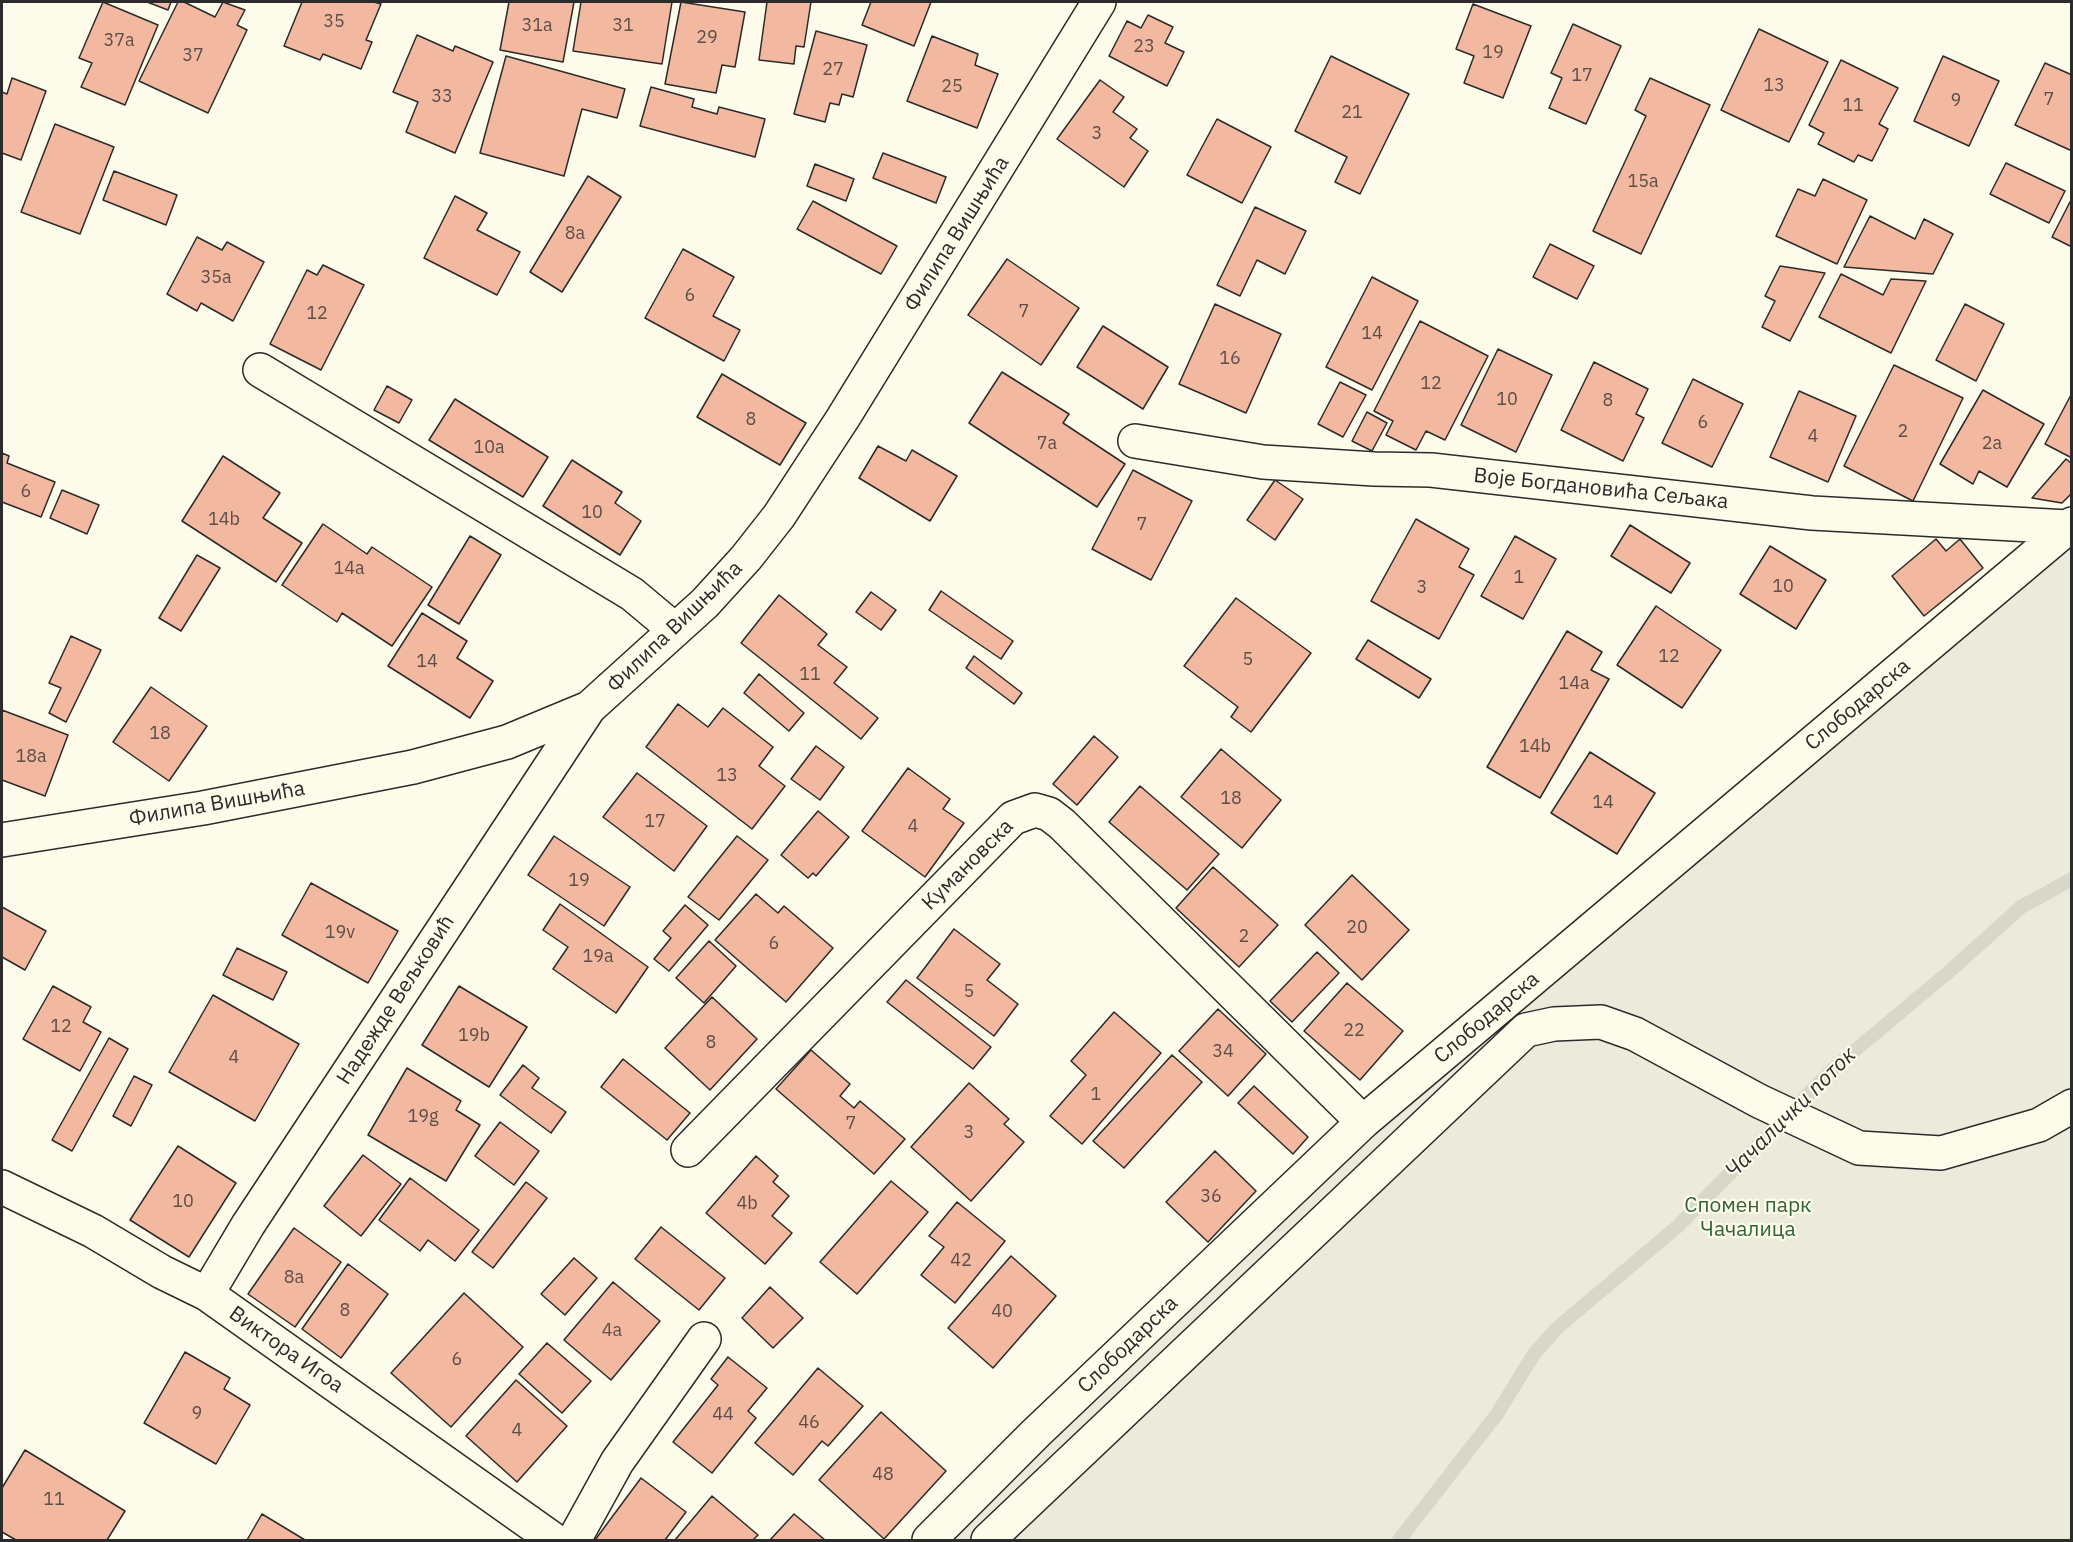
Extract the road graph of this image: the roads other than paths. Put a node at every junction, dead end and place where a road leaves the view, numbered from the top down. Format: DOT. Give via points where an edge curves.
graph roads {
  1 [pos="1099,2"];
  2 [pos="260,370"];
  3 [pos="1135,441"];
  4 [pos="2070,526"];
  5 [pos="675,630"];
  6 [pos="589,708"];
  7 [pos="2,840"];
  8 [pos="2072,1106"];
  9 [pos="1363,1122"];
  10 [pos="688,1150"];
  11 [pos="2,1187"];
  12 [pos="207,1294"];
  13 [pos="704,1339"];
  14 [pos="554,1540"];
  15 [pos="574,1540"];
  16 [pos="929,1540"];
  17 [pos="988,1540"];
  1 -- 5 [label="street, Филипа Вишњића" via="779,516 746,558"];
  2 -- 5 [label="street" via="632,594"];
  3 -- 4 [label="street, Воје Богдановића Сељака" via="1263,462 1431,470 1812,513"];
  4 -- 9 [label="street, Слободарска"];
  5 -- 6 [label="street, Филипа Вишњића"];
  6 -- 7 [label="street, Филипа Вишњића" via="507,742 413,767 202,808"];
  6 -- 12 [label="street, Надежде Вељковић" via="248,1225"];
  8 -- 17 [label="street" via="2039,1125 1941,1153 1859,1148 1759,1101 1635,1034 1601,1022 1526,1030"];
  9 -- 10 [label="street, Кумановска" via="1062,824 1035,810 1013,818"];
  9 -- 16 [label="street, Слободарска"];
  11 -- 12 [label="street, Виктора Игоа" via="93,1231"];
  12 -- 14 [label="street, Виктора Игоа"];
  13 -- 15 [label="street" via="617,1462"];
}
